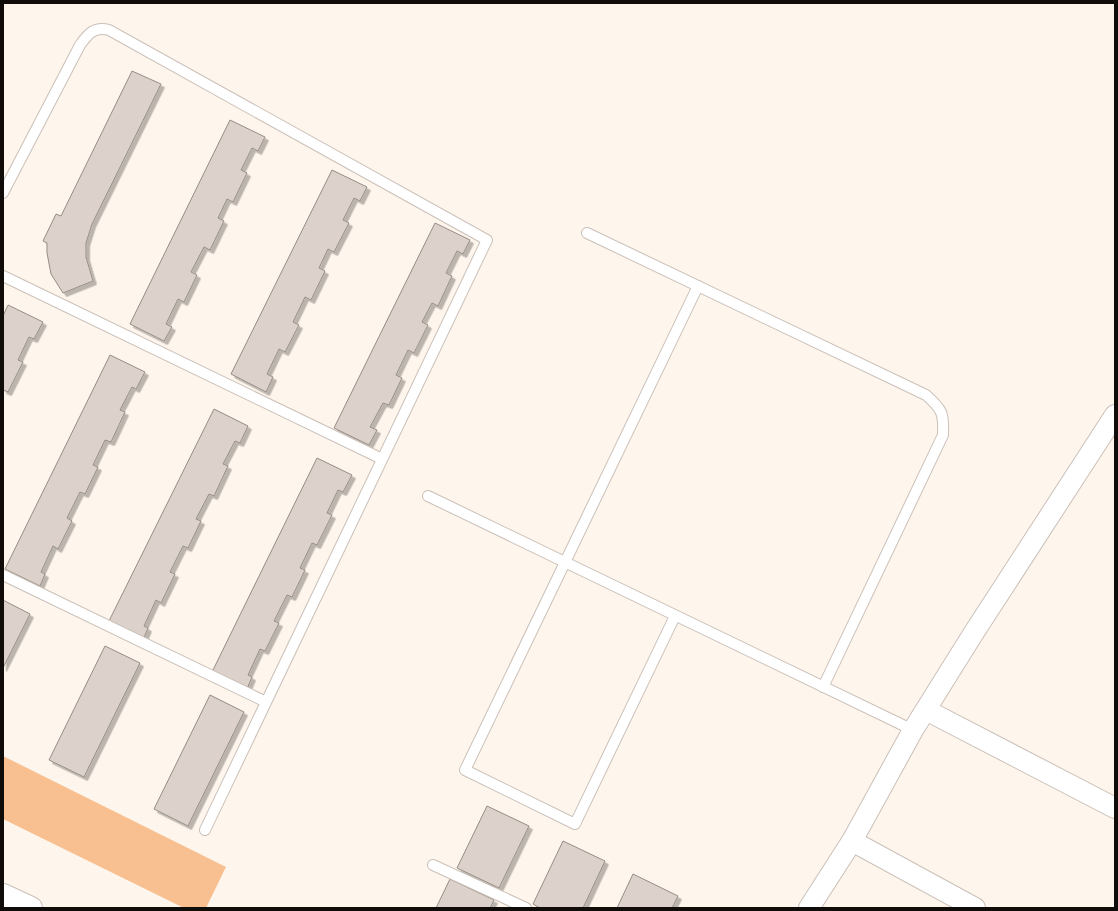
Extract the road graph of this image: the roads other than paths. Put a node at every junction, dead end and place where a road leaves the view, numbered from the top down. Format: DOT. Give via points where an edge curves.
graph roads {
  1 [pos="3,193"];
  2 [pos="587,233"];
  3 [pos="3,276"];
  4 [pos="698,286"];
  5 [pos="1115,415"];
  6 [pos="382,459"];
  7 [pos="428,496"];
  8 [pos="565,563"];
  9 [pos="3,575"];
  10 [pos="675,616"];
  11 [pos="823,686"];
  12 [pos="266,702"];
  13 [pos="926,710"];
  14 [pos="913,730"];
  15 [pos="1115,808"];
  16 [pos="205,830"];
  17 [pos="852,841"];
  18 [pos="433,865"];
  19 [pos="3,894"];
  20 [pos="31,908"];
  21 [pos="526,908"];
  22 [pos="809,908"];
  23 [pos="975,908"];
  1 -- 6 [label="lane" via="80,45 88,33 100,28 109,30 487,240"];
  2 -- 4 [label="lane"];
  3 -- 6 [label="lane"];
  4 -- 8 [label="lane"];
  4 -- 11 [label="lane" via="926,395 940,407 944,422 943,435"];
  5 -- 13 [label="street"];
  6 -- 12 [label="lane"];
  7 -- 8 [label="lane"];
  8 -- 10 [label="lane"];
  8 -- 10 [label="lane" via="465,770 575,824"];
  9 -- 12 [label="lane"];
  10 -- 11 [label="lane"];
  11 -- 14 [label="lane"];
  12 -- 16 [label="lane"];
  13 -- 14 [label="street"];
  13 -- 15 [label="street"];
  14 -- 17 [label="street"];
  17 -- 22 [label="street"];
  17 -- 23 [label="street"];
  18 -- 21 [label="lane"];
  19 -- 20 [label="main road"];
}
